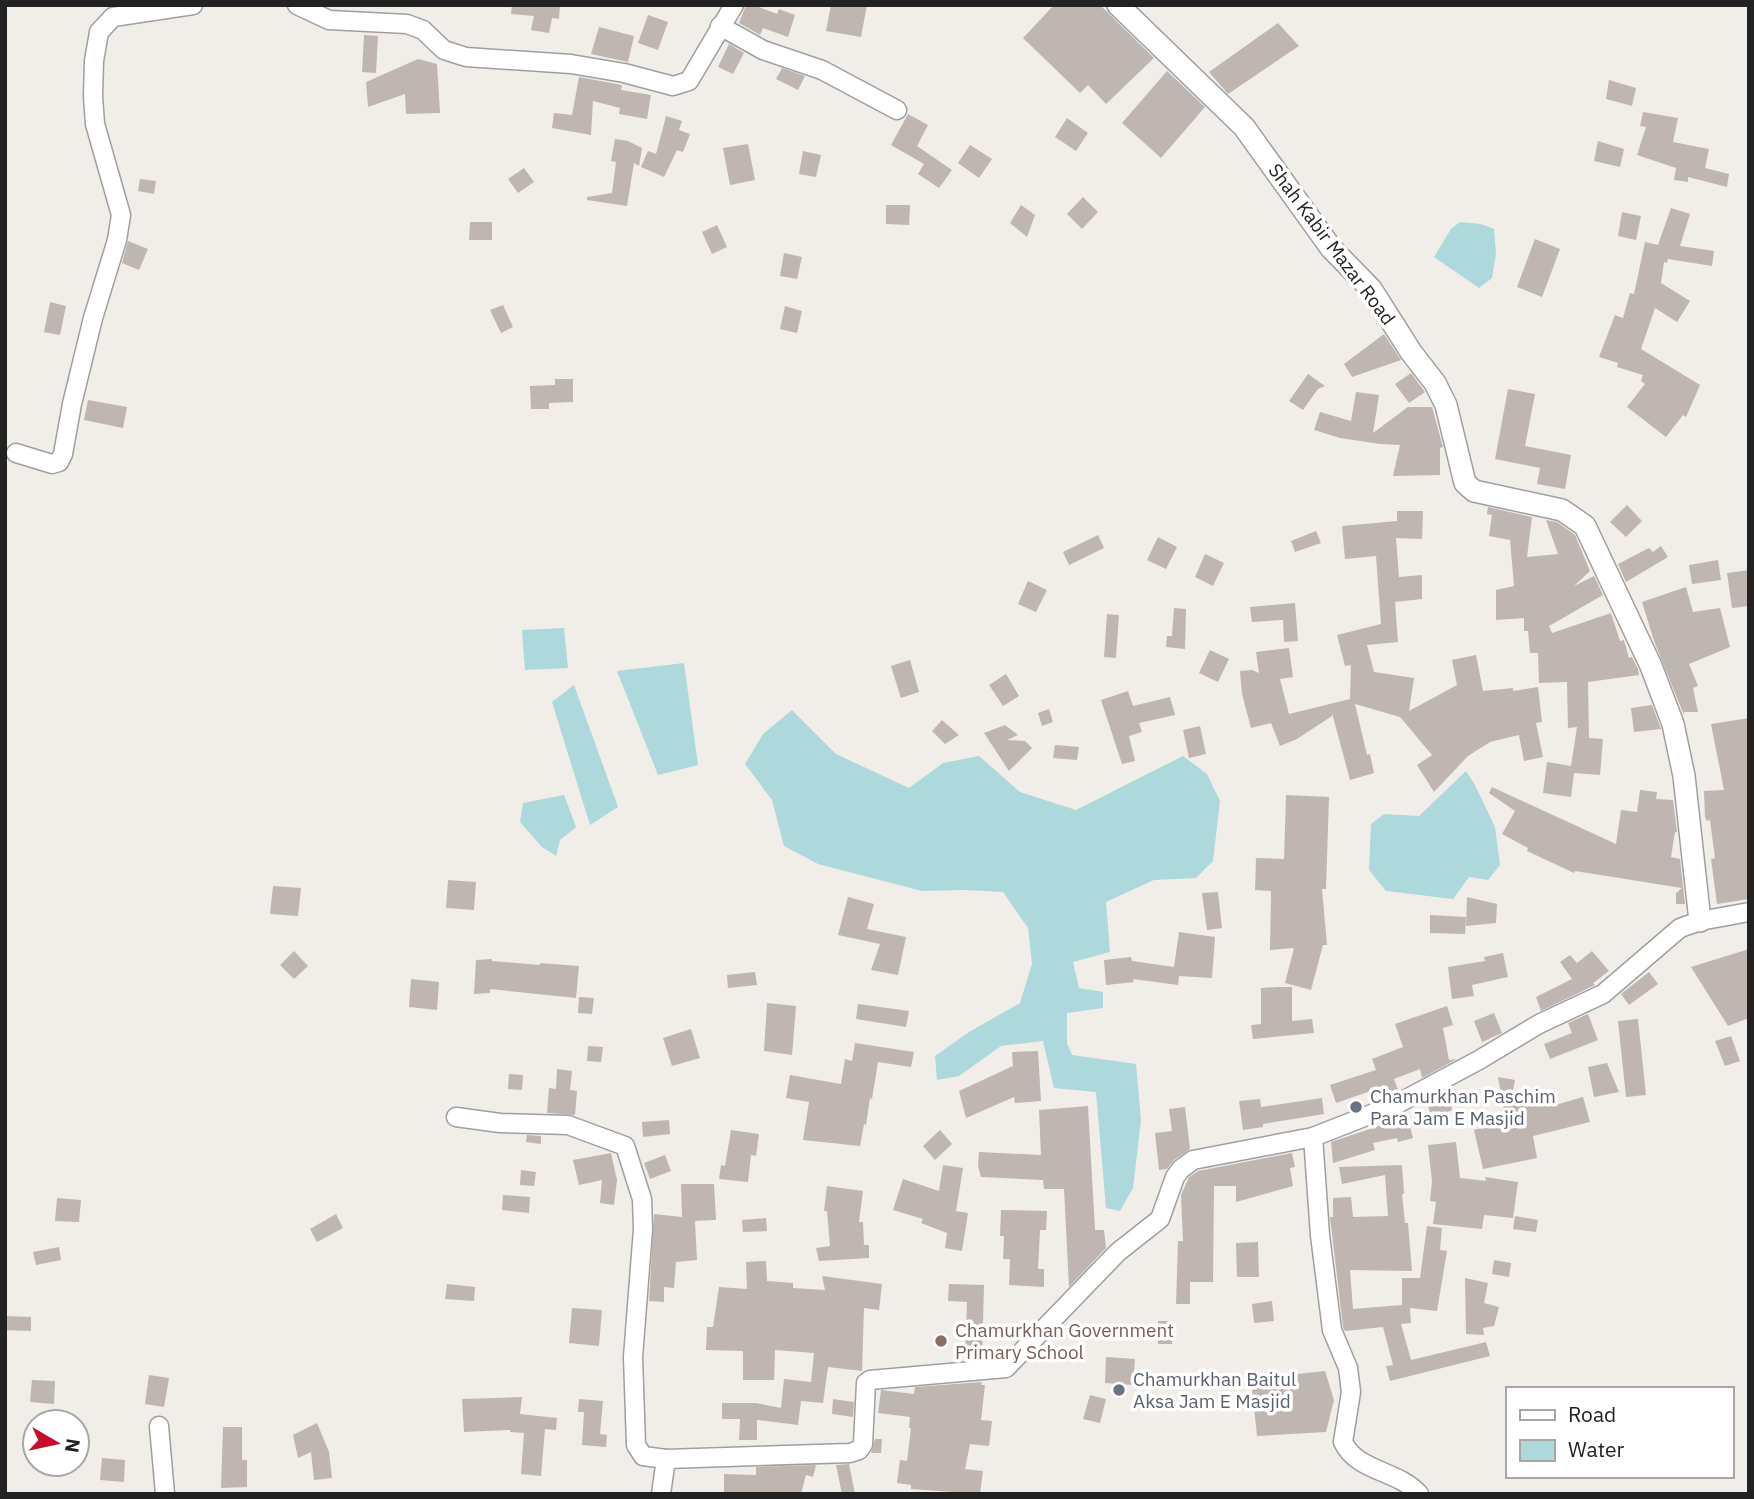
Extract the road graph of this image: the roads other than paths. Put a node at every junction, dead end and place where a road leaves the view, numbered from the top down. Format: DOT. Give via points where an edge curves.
graph roads {
  1 [pos="193,5"];
  2 [pos="297,5"];
  3 [pos="734,5"];
  4 [pos="1118,5"];
  5 [pos="720,26"];
  6 [pos="897,110"];
  7 [pos="16,453"];
  8 [pos="1749,912"];
  9 [pos="1700,921"];
  10 [pos="456,1117"];
  11 [pos="1313,1137"];
  12 [pos="159,1426"];
  13 [pos="666,1459"];
  14 [pos="165,1494"];
  15 [pos="661,1494"];
  16 [pos="1419,1494"];
  1 -- 7 [label="street" via="113,16 99,32 95,124 121,215 117,240 93,318 63,454 52,464"];
  2 -- 5 [label="street" via="329,20 407,24 423,30 444,50 466,57 571,64 673,86 689,81"];
  3 -- 5 [label="street"];
  4 -- 9 [label="street, Shah Kabir Mazar Road" via="1244,127 1331,248 1371,289 1446,405 1465,483 1474,491 1562,510 1585,526 1673,724 1684,776"];
  5 -- 6 [label="street" via="763,50 822,70"];
  8 -- 9 [label="street"];
  9 -- 11 [label="street" via="1681,928 1603,995 1539,1024 1396,1104"];
  10 -- 13 [label="street" via="568,1125 625,1146 642,1199 633,1357 636,1445 643,1456"];
  11 -- 13 [label="street" via="1193,1160 1181,1168 1160,1219 1118,1252 1006,1368 870,1380 859,1450"];
  11 -- 16 [label="street" via="1332,1330 1348,1368 1351,1392 1343,1442 1354,1458 1412,1485"];
  12 -- 14 [label="street"];
  13 -- 15 [label="street"];
}
